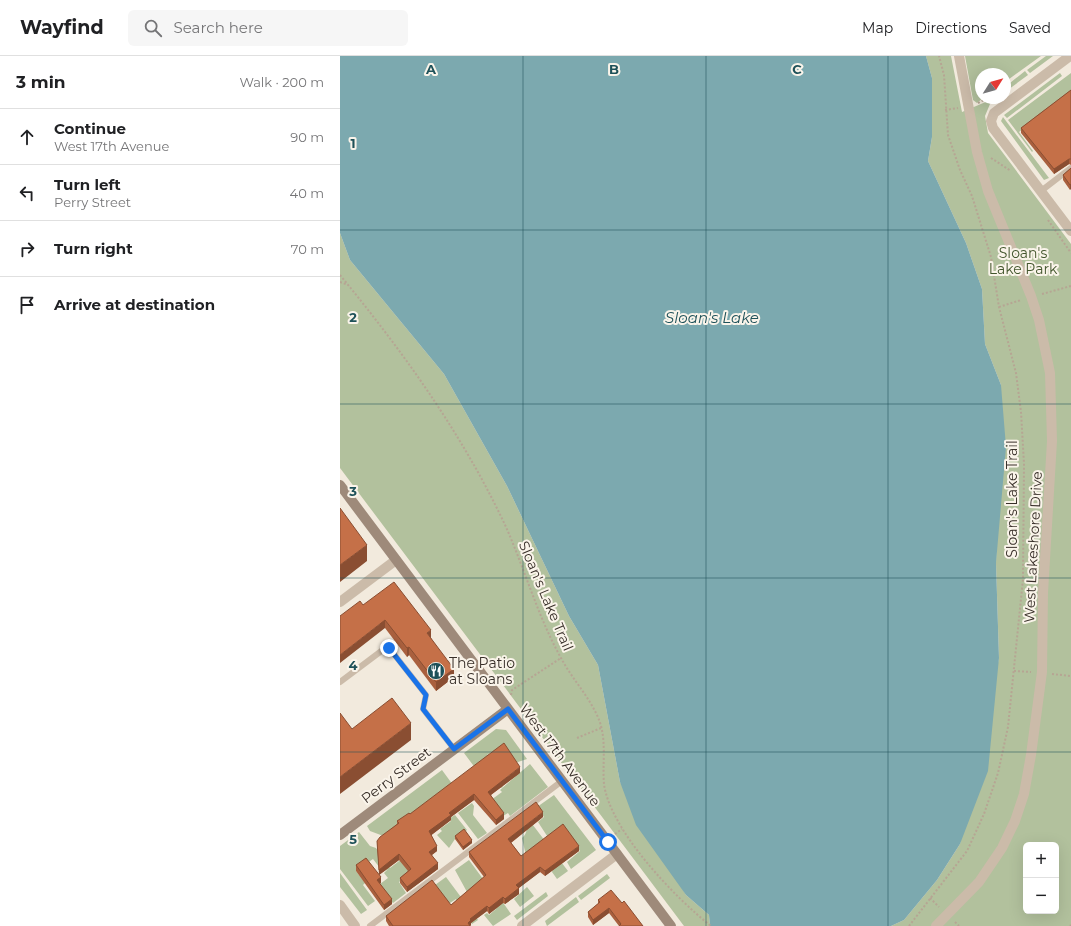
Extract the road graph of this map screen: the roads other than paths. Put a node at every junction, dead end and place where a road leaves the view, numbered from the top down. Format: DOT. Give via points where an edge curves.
graph roads {
  1 [pos="959,56"];
  2 [pos="1070,56"];
  3 [pos="1071,168"];
  4 [pos="1041,191"];
  5 [pos="1071,231"];
  6 [pos="340,485"];
  7 [pos="396,560"];
  8 [pos="340,602"];
  9 [pos="340,682"];
  10 [pos="508,709"];
  11 [pos="454,749"];
  12 [pos="562,781"];
  13 [pos="340,835"];
  14 [pos="617,854"];
  15 [pos="340,905"];
  16 [pos="356,926"];
  17 [pos="370,926"];
  18 [pos="522,926"];
  19 [pos="671,926"];
  20 [pos="936,926"];
  1 -- 20 [label="street, West Lakeshore Drive" via="977,152 988,191 1039,320 1050,373 1052,441 1043,593 1042,672 1024,794 1002,848 979,882"];
  2 -- 4 [label="street" via="994,113 992,121 993,128"];
  3 -- 4 [label="lane"];
  4 -- 5 [label="street"];
  6 -- 7 [label="street, West 17th Avenue"];
  7 -- 8 [label="street"];
  7 -- 10 [label="street, West 17th Avenue"];
  9 -- 11 [label="lane" via="384,649 390,649 426,695 423,709"];
  10 -- 11 [label="street, Perry Street"];
  10 -- 12 [label="street, West 17th Avenue"];
  11 -- 13 [label="street, Perry Street"];
  12 -- 14 [label="street, West 17th Avenue"];
  12 -- 17 [label="lane"];
  14 -- 18 [label="street"];
  14 -- 19 [label="street, West 17th Avenue"];
  15 -- 16 [label="street"];
}
